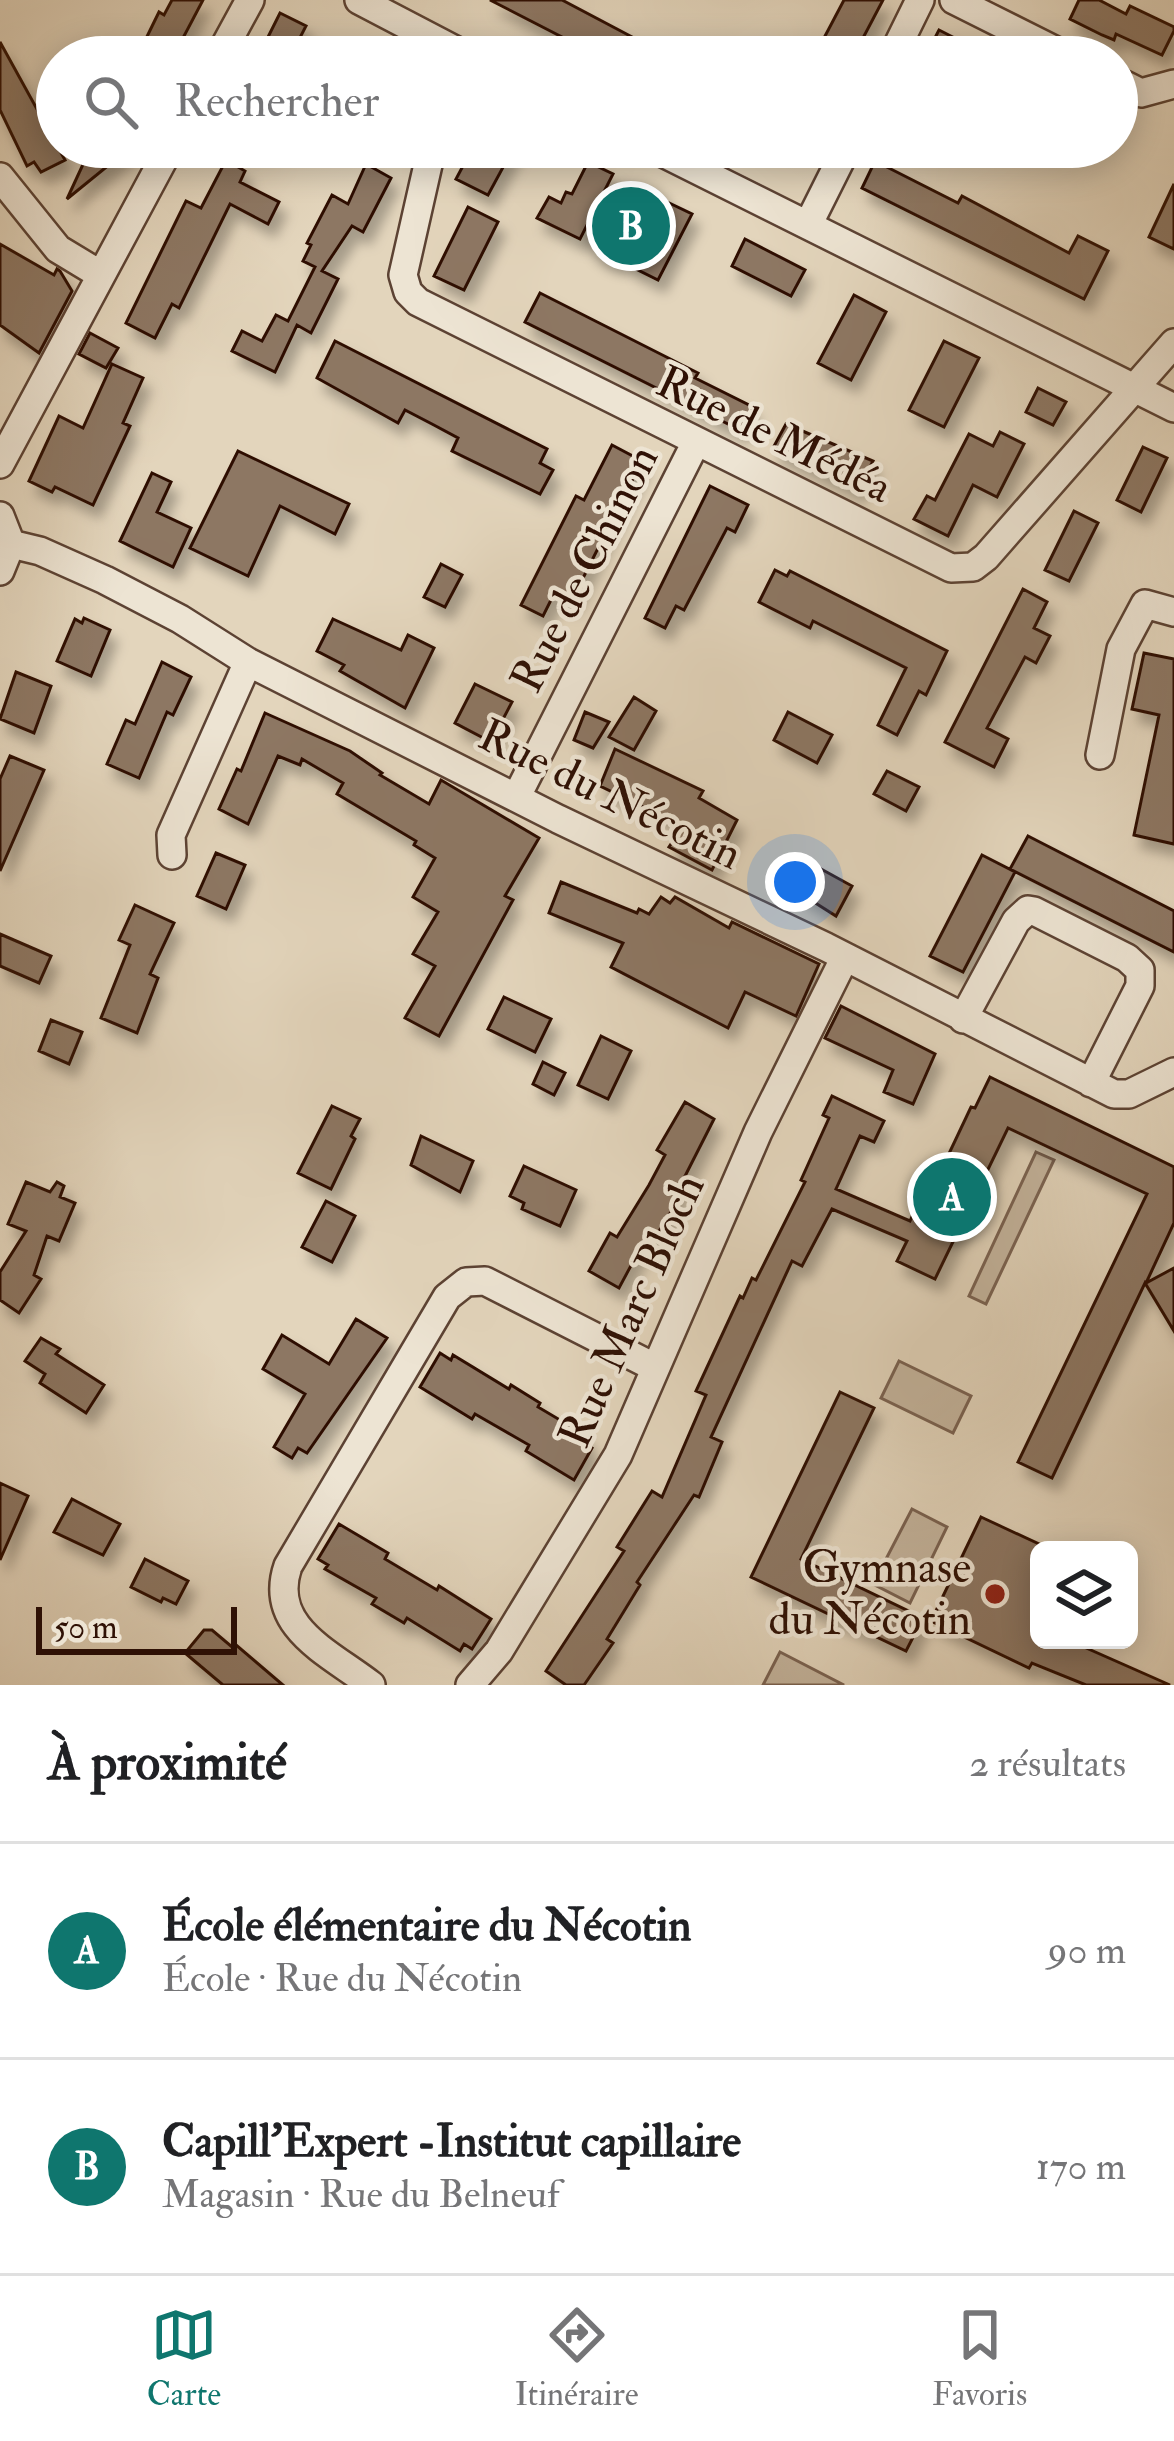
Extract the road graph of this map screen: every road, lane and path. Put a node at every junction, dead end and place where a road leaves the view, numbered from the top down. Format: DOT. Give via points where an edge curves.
graph roads {
  1 [pos="250,0"];
  2 [pos="359,0"];
  3 [pos="920,0"];
  4 [pos="954,0"];
  5 [pos="230,36"];
  6 [pos="425,36"];
  7 [pos="902,36"];
  8 [pos="1026,36"];
  9 [pos="1174,83"];
  10 [pos="1138,92"];
  11 [pos="159,168"];
  12 [pos="428,168"];
  13 [pos="693,168"];
  14 [pos="836,168"];
  15 [pos="0,177"];
  16 [pos="808,225"];
  17 [pos="101,275"];
  18 [pos="1174,343"];
  19 [pos="1134,388"];
  20 [pos="1174,408"];
  21 [pos="695,443"];
  22 [pos="0,464"];
  23 [pos="0,516"];
  24 [pos="6,558"];
  25 [pos="1174,612"];
  26 [pos="248,662"];
  27 [pos="1100,754"];
  28 [pos="517,796"];
  29 [pos="172,855"];
  30 [pos="844,957"];
  31 [pos="963,1019"];
  32 [pos="1174,1072"];
  33 [pos="1091,1083"];
  34 [pos="654,1367"];
  35 [pos="371,1685"];
  36 [pos="470,1685"];
  1 -- 5 [label="street"];
  2 -- 6 [label="street"];
  3 -- 7 [label="street"];
  4 -- 8 [label="street"];
  9 -- 10 [label="street"];
  11 -- 17 [label="street"];
  12 -- 21 [label="street, Rue de Médéa" via="403,274 408,292"];
  13 -- 16 [label="street"];
  14 -- 16 [label="street"];
  15 -- 17 [label="street" via="58,249"];
  16 -- 19 [label="street"];
  17 -- 22 [label="street"];
  18 -- 19 [label="street, Rue de Médéa"];
  19 -- 20 [label="street"];
  19 -- 21 [label="street, Rue de Médéa" via="986,557 962,570"];
  21 -- 28 [label="street, Rue de Chinon"];
  23 -- 24 [label="street, Rue du Nécotin"];
  24 -- 26 [label="street, Rue du Nécotin" via="40,551"];
  25 -- 27 [label="street" via="1145,604 1121,650"];
  26 -- 28 [label="street, Rue du Nécotin"];
  26 -- 29 [label="street" via="171,835"];
  28 -- 30 [label="street, Rue du Nécotin"];
  30 -- 31 [label="street, Rue du Nécotin"];
  30 -- 34 [label="street, Rue Marc Bloch"];
  31 -- 33 [label="street, Rue du Nécotin"];
  31 -- 33 [label="street" via="1016,921 1034,911 1140,970 1140,986"];
  32 -- 33 [label="street, Rue du Nécotin" via="1121,1096"];
  34 -- 35 [label="street" via="485,1282 466,1282 447,1297 281,1585 292,1624"];
  34 -- 36 [label="street, Rue Marc Bloch" via="618,1455"];
}
